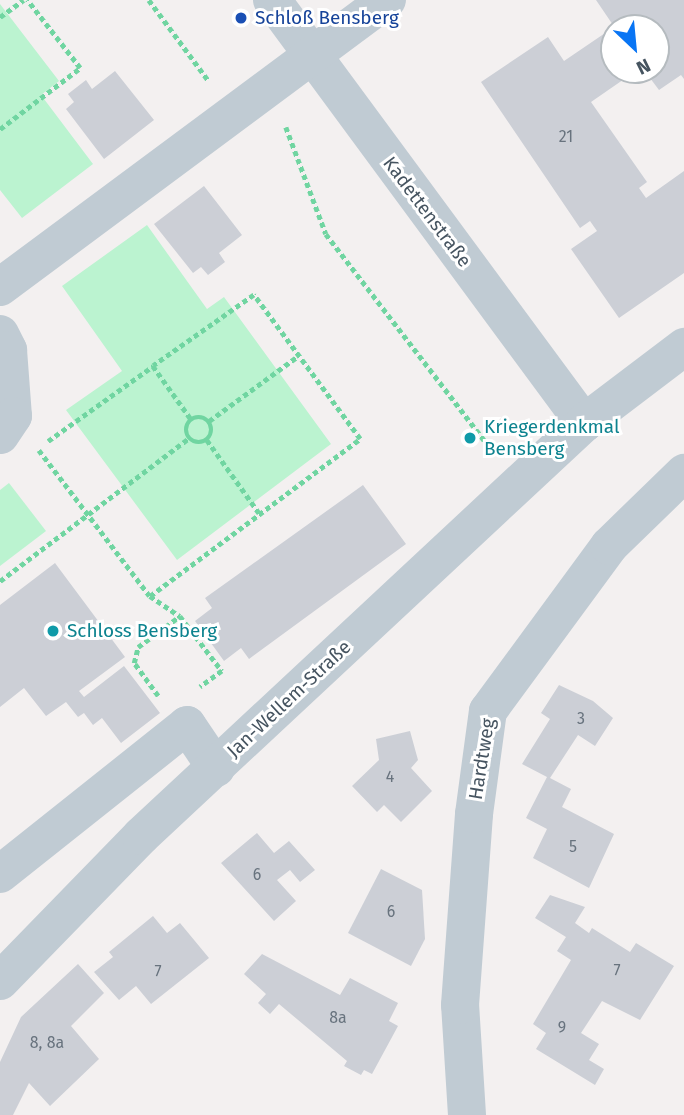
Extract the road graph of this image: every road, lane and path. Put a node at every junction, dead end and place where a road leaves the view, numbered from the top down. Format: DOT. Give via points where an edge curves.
graph roads {
  1 [pos="25,0"];
  2 [pos="149,0"];
  3 [pos="272,0"];
  4 [pos="387,0"];
  5 [pos="0,17"];
  6 [pos="310,56"];
  7 [pos="262,94"];
  8 [pos="0,129"];
  9 [pos="0,288"];
  10 [pos="0,334"];
  11 [pos="684,347"];
  12 [pos="299,356"];
  13 [pos="153,366"];
  14 [pos="191,419"];
  15 [pos="209,421"];
  16 [pos="584,423"];
  17 [pos="0,435"];
  18 [pos="189,438"];
  19 [pos="206,440"];
  20 [pos="684,473"];
  21 [pos="518,484"];
  22 [pos="259,513"];
  23 [pos="90,517"];
  24 [pos="0,581"];
  25 [pos="150,596"];
  26 [pos="180,615"];
  27 [pos="190,695"];
  28 [pos="162,701"];
  29 [pos="216,768"];
  30 [pos="0,874"];
  31 [pos="0,981"];
  32 [pos="467,1115"];
  1 -- 5 [label="path"];
  1 -- 8 [label="path" via="80,68"];
  2 -- 7 [label="path" via="213,86 233,95"];
  3 -- 6 [label="street, Kadettenstraße"];
  4 -- 6 [label="street"];
  6 -- 7 [label="street"];
  6 -- 16 [label="street, Kadettenstraße"];
  7 -- 9 [label="street"];
  7 -- 21 [label="path" via="292,138 326,234"];
  10 -- 17 [label="street" via="8,350 13,416"];
  11 -- 16 [label="street, Jan-Wellem-Straße"];
  12 -- 13 [label="path" via="254,295"];
  12 -- 15 [label="path"];
  12 -- 22 [label="path" via="360,439"];
  13 -- 14 [label="path"];
  13 -- 23 [label="path" via="38,448"];
  14 -- 15 [label="path"];
  14 -- 18 [label="path" via="186,432"];
  15 -- 19 [label="path" via="211,435"];
  16 -- 21 [label="street, Jan-Wellem-Straße"];
  18 -- 19 [label="path"];
  18 -- 23 [label="path"];
  19 -- 22 [label="path"];
  20 -- 32 [label="street, Hardtweg" via="609,547 488,711 474,814 460,1005"];
  21 -- 29 [label="street, Jan-Wellem-Straße"];
  22 -- 25 [label="path"];
  23 -- 24 [label="path"];
  23 -- 25 [label="path"];
  25 -- 26 [label="path"];
  26 -- 27 [label="path" via="222,671"];
  26 -- 28 [label="path" via="138,647 134,663"];
  29 -- 30 [label="street" via="187,726"];
  29 -- 31 [label="street, Jan-Wellem-Straße" via="141,836"];
}
